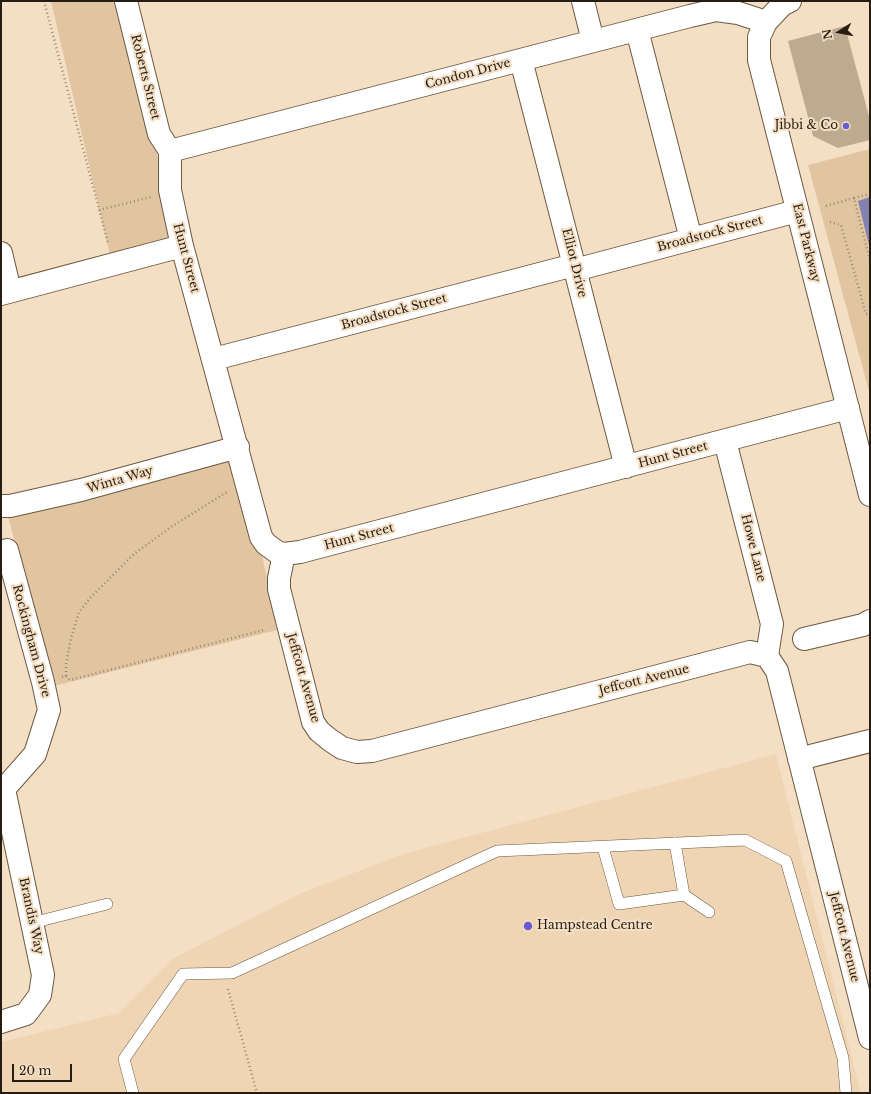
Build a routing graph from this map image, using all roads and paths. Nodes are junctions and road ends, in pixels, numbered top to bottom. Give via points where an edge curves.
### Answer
1 (44, 1) edge
2 (126, 1) edge
3 (583, 1) edge
4 (790, 1) edge
5 (766, 22) junction
6 (637, 30) junction
7 (593, 41) junction
8 (521, 60) junction
9 (170, 151) junction
10 (870, 194) edge
11 (157, 195) dead end
12 (854, 198) junction
13 (826, 206) dead end
14 (99, 210) junction
15 (797, 211) junction
16 (830, 222) dead end
17 (691, 239) junction
18 (108, 243) dead end
19 (182, 246) junction
20 (1, 253) edge
21 (870, 261) edge
22 (575, 267) junction
23 (6, 293) edge
24 (870, 313) edge
25 (214, 359) junction
26 (848, 408) junction
27 (725, 441) junction
28 (238, 446) junction
29 (626, 467) junction
30 (227, 485) dead end
31 (870, 495) edge
32 (1, 506) edge
33 (7, 550) dead end
34 (284, 554) junction
35 (870, 621) edge
36 (264, 630) dead end
37 (804, 639) dead end
38 (767, 656) junction
39 (66, 676) junction
40 (56, 678) dead end
41 (870, 741) edge
42 (800, 760) junction
43 (2, 789) edge
44 (675, 844) junction
45 (603, 847) junction
46 (684, 895) junction
47 (107, 904) dead end
48 (709, 912) dead end
49 (32, 923) junction
50 (224, 973) junction
51 (1, 1022) edge
52 (870, 1038) edge
53 (133, 1093) edge
54 (257, 1093) edge
55 (846, 1093) edge

1 - 14 path
2 - 9 street, Roberts Street via 159,134
3 - 7 street
4 - 5 street, East Parkway via 782,5
5 - 6 street, Condon Drive via 738,13 716,10
5 - 15 street, East Parkway via 759,37 760,60
6 - 7 street, Condon Drive
6 - 17 street
7 - 8 street, Condon Drive
8 - 9 street, Condon Drive
8 - 22 street, Elliot Drive
9 - 19 street, Hunt Street via 170,190
10 - 12 path
11 - 14 path
12 - 13 path
12 - 21 path
14 - 18 path
15 - 17 street, Broadstock Street
15 - 26 street, East Parkway
16 - 24 path via 841,225 866,314
17 - 22 street, Broadstock Street
19 - 23 street
19 - 25 street, Hunt Street
20 - 23 street
22 - 25 street, Broadstock Street
22 - 29 street, Elliot Drive
25 - 28 street, Hunt Street
26 - 27 street, Hunt Street
26 - 31 street, East Parkway
27 - 29 street, Hunt Street
27 - 38 street, Howe Lane via 772,624
28 - 32 street, Winta Way via 81,490 7,507
28 - 34 street, Hunt Street via 261,536 266,544
29 - 34 street, Hunt Street via 300,552
30 - 39 path via 229,491 170,527 134,554 91,597 79,612 67,657
33 - 43 street, Rockingham Drive via 49,710 35,754
34 - 38 street, Jeffcott Avenue via 279,589 311,717 319,731 330,740 342,748 357,752 372,751 750,652
35 - 37 street via 863,625
36 - 39 path via 70,680
38 - 42 street, Jeffcott Avenue via 777,671
39 - 40 path
41 - 42 street
42 - 52 street, Jeffcott Avenue
43 - 49 street, Brandis Way
44 - 45 lane
44 - 46 lane
44 - 55 lane via 745,840 786,861 843,1058
45 - 46 lane via 619,904
45 - 50 lane via 497,851 232,973
46 - 48 lane
47 - 49 lane
49 - 51 street, Brandis Way via 43,975 40,995 26,1014
50 - 53 lane via 184,974 124,1059
50 - 54 path

